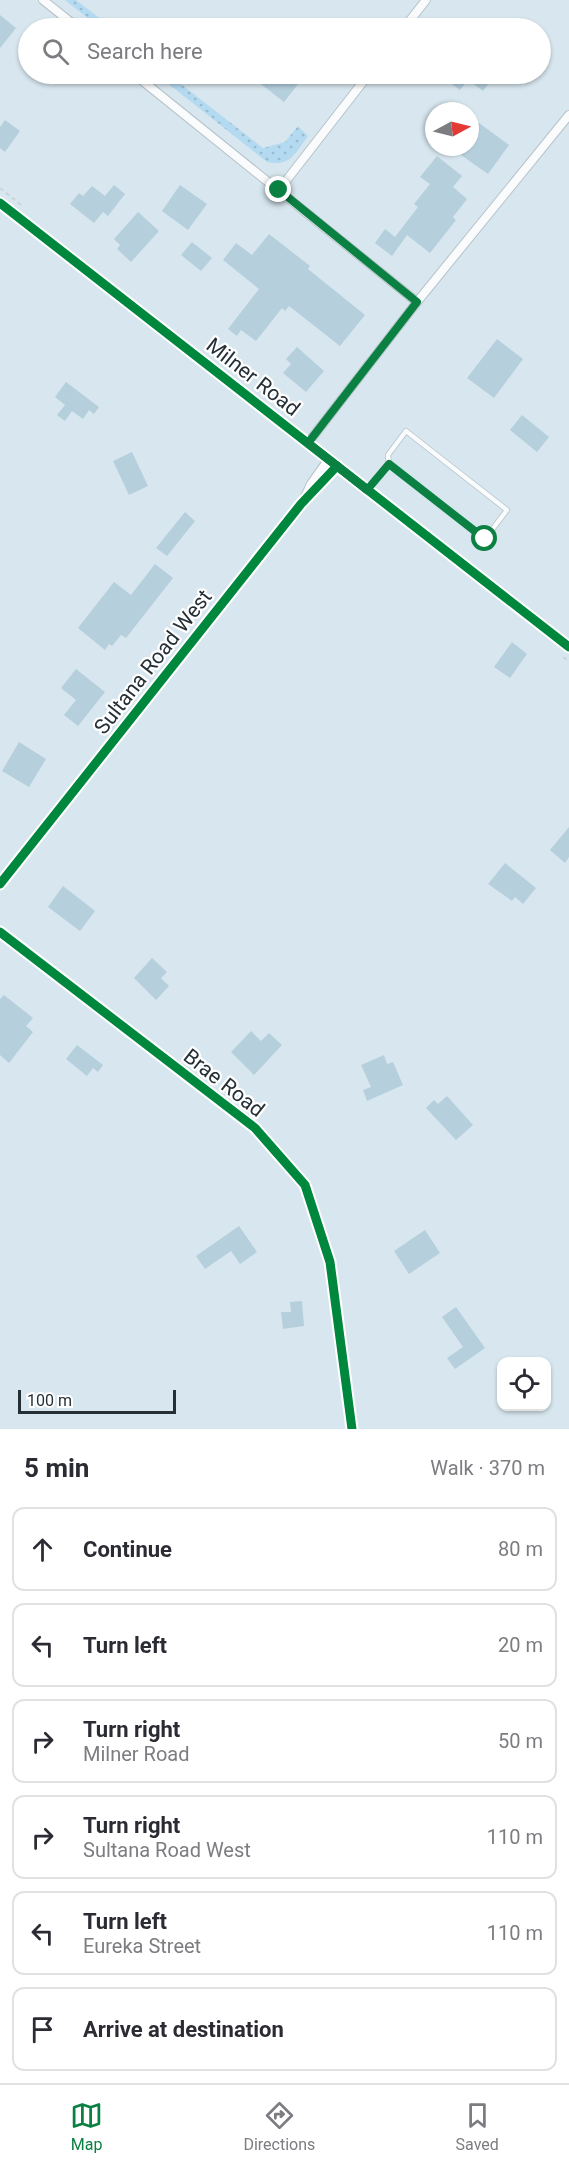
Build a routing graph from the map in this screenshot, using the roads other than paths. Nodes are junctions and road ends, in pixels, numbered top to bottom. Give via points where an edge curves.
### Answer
1 (43, 0) edge
2 (426, 0) edge
3 (66, 18) edge
4 (412, 18) edge
5 (146, 84) edge
6 (361, 84) edge
7 (568, 116) edge
8 (279, 190) junction
9 (0, 203) edge
10 (417, 302) junction
11 (308, 443) junction
12 (333, 463) junction
13 (389, 464) junction
14 (367, 490) junction
15 (569, 647) edge
16 (0, 884) edge
17 (0, 932) edge
18 (352, 1429) edge

1 - 3 street
2 - 4 street
5 - 8 street
6 - 8 street
7 - 10 street
8 - 10 street
9 - 11 street, Milner Road
10 - 11 street
11 - 12 street, Milner Road
12 - 14 street, Milner Road
12 - 16 street, Sultana Road West
13 - 13 lane via 485,539 507,510 406,431 388,455
13 - 14 lane
14 - 15 street, Milner Road
17 - 18 street, Brae Road via 255,1128 305,1185 330,1262

